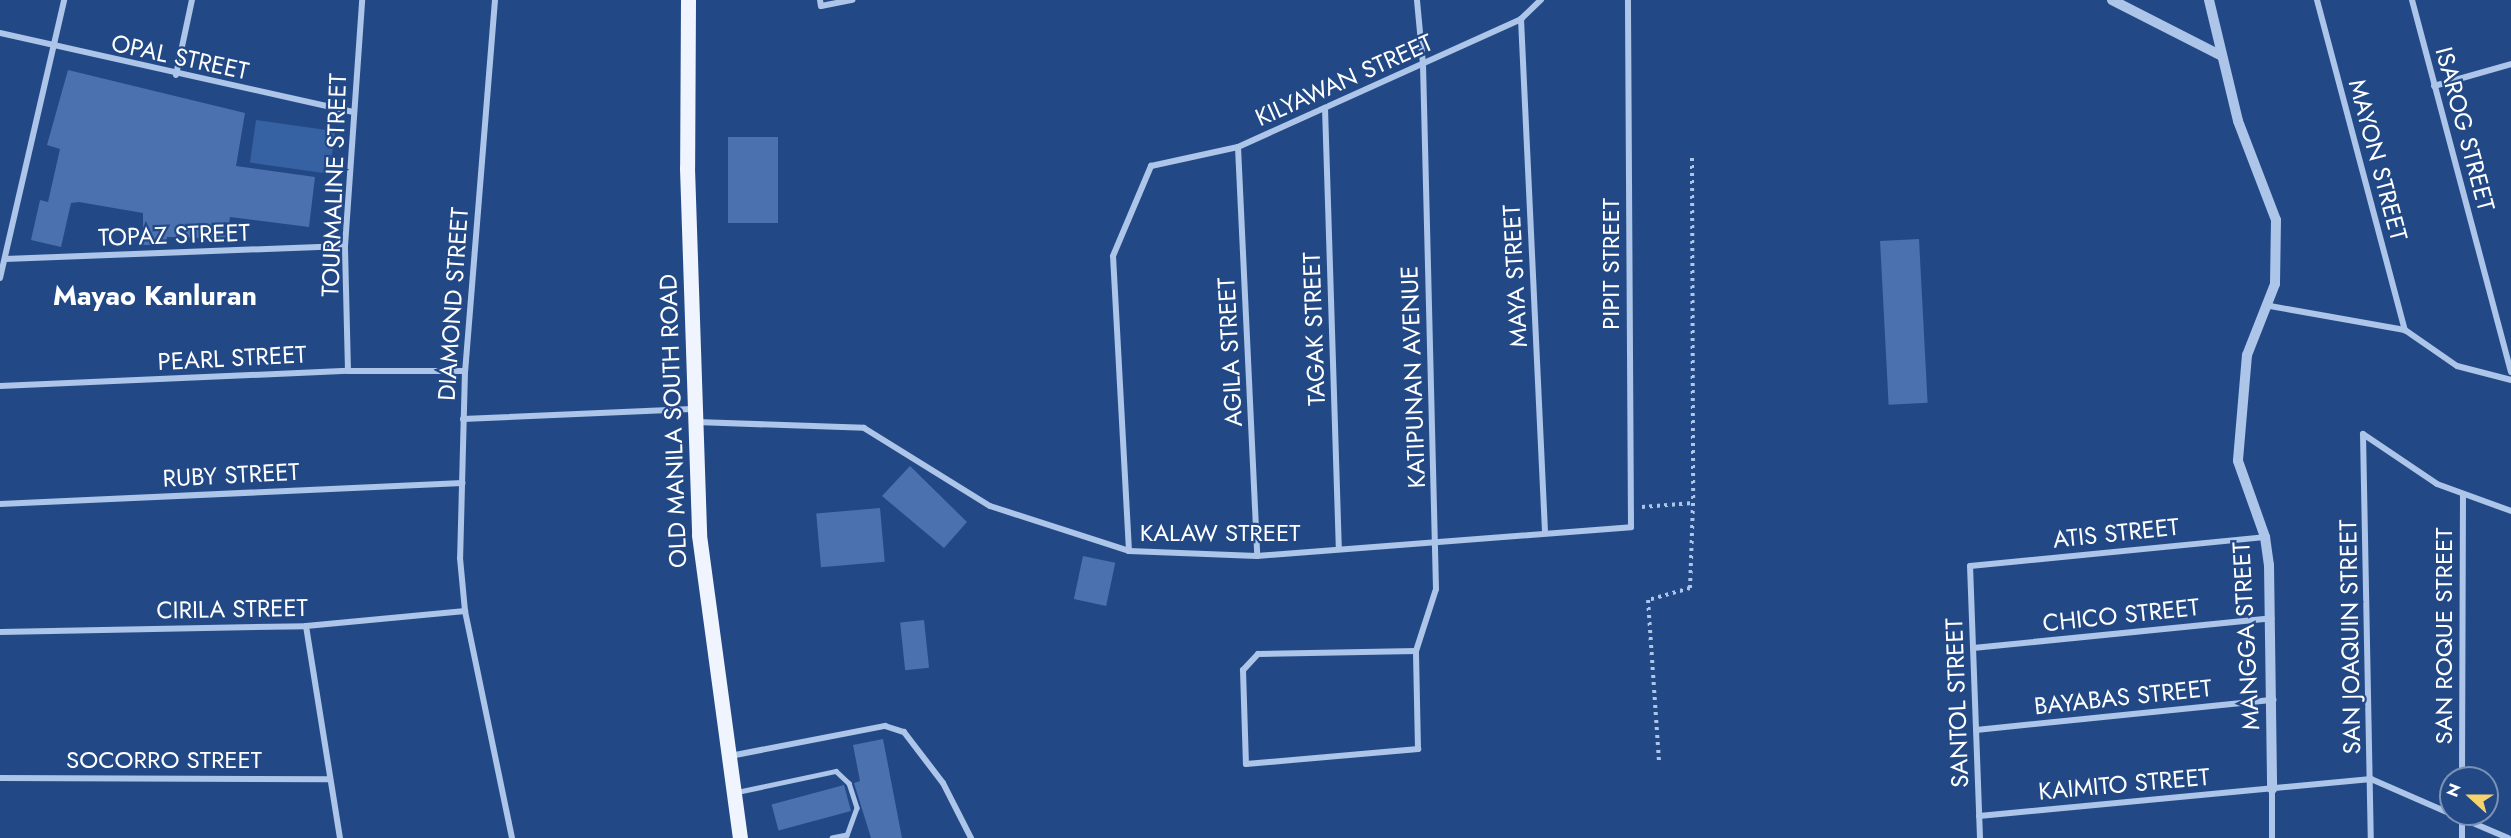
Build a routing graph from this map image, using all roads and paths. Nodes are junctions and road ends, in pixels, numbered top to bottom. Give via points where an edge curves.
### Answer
1 (64, 0) edge
2 (192, 0) edge
3 (363, 0) edge
4 (495, 0) edge
5 (688, 0) edge
6 (852, 0) edge
7 (1417, 0) edge
8 (1542, 0) edge
9 (1628, 0) edge
10 (2112, 0) edge
11 (2209, 0) edge
12 (2317, 0) edge
13 (2412, 0) edge
14 (820, 3) edge
15 (1521, 19) junction
16 (0, 33) edge
17 (53, 47) junction
18 (2222, 56) junction
19 (1423, 64) junction
20 (2511, 64) edge
21 (176, 75) junction
22 (2434, 86) junction
23 (1325, 108) junction
24 (353, 112) junction
25 (1238, 147) junction
26 (1692, 158) dead end
27 (345, 246) junction
28 (5, 259) junction
29 (0, 278) edge
30 (2270, 306) junction
31 (2405, 330) junction
32 (348, 371) junction
33 (465, 371) junction
34 (2511, 372) edge
35 (2511, 380) edge
36 (0, 386) edge
37 (693, 415) junction
38 (463, 419) junction
39 (463, 483) junction
40 (2463, 494) junction
41 (1693, 503) junction
42 (0, 504) edge
43 (1631, 508) junction
44 (2511, 511) edge
45 (1631, 527) joint
46 (1545, 532) junction
47 (2265, 537) junction
48 (1436, 543) junction
49 (1339, 549) junction
50 (1130, 551) junction
51 (1257, 556) junction
52 (1970, 566) joint
53 (465, 611) junction
54 (2272, 618) junction
55 (306, 626) junction
56 (0, 632) edge
57 (1973, 648) junction
58 (1416, 651) junction
59 (2273, 700) junction
60 (1976, 730) junction
61 (726, 757) junction
62 (1659, 761) dead end
63 (2462, 766) edge
64 (0, 778) edge
65 (328, 779) junction
66 (2371, 779) junction
67 (2272, 789) junction
68 (731, 793) junction
69 (2439, 809) edge
70 (1979, 816) junction
71 (2483, 826) edge
72 (340, 838) edge
73 (512, 838) edge
74 (740, 838) edge
75 (832, 838) edge
76 (971, 838) edge
77 (1980, 838) edge
78 (2272, 838) edge
79 (2371, 838) edge
80 (2508, 838) edge

1 - 17 street
2 - 21 street
3 - 24 street, TOURMALINE STREET
4 - 33 street, DIAMOND STREET
5 - 37 main road, OLD MANILA SOUTH ROAD
6 - 14 street
7 - 19 street, KATIPUNAN AVENUE
8 - 15 street, KILYAWAN STREET
9 - 43 street, PIPIT STREET
10 - 18 street
11 - 18 street, MANGGA STREET
12 - 31 street, MAYON STREET
13 - 22 street, ISAROG STREET
15 - 19 street, KILYAWAN STREET
15 - 46 street, MAYA STREET
16 - 17 street, OPAL STREET
17 - 21 street, OPAL STREET
17 - 28 street
18 - 30 street, MANGGA STREET via 2238,121 2276,220 2278,252
19 - 23 street, KILYAWAN STREET
19 - 48 street, KATIPUNAN AVENUE
20 - 22 street
21 - 24 street, OPAL STREET
22 - 34 street, ISAROG STREET
23 - 25 street, KILYAWAN STREET
23 - 49 street, TAGAK STREET
24 - 27 street, TOURMALINE STREET
25 - 50 street, KILYAWAN STREET via 1151,166 1113,256
25 - 51 street, AGILA STREET
26 - 41 path
27 - 28 street, TOPAZ STREET
27 - 32 street, TOURMALINE STREET
28 - 29 street
30 - 31 street
30 - 47 street, MANGGA STREET via 2247,356 2238,461
31 - 35 street via 2457,366
32 - 33 street, PEARL STREET
32 - 36 street, PEARL STREET
33 - 38 street, DIAMOND STREET
37 - 38 street, KALAW STREET
37 - 50 street, KALAW STREET via 864,428 990,506
37 - 61 main road, OLD MANILA SOUTH ROAD via 704,594
38 - 39 street, DIAMOND STREET
39 - 42 street, RUBY STREET
39 - 53 street, DIAMOND STREET via 460,558
40 - 44 street
40 - 63 street, SAN ROQUE STREET
40 - 66 street, SAN JOAQUIN STREET via 2437,484 2362,434
41 - 43 path
41 - 62 path via 1690,588 1648,600
43 - 45 street, PIPIT STREET
45 - 46 street, KALAW STREET
46 - 48 street, KALAW STREET
47 - 52 street, ATIS STREET
47 - 54 street, MANGGA STREET
48 - 49 street, KALAW STREET
48 - 58 street, KATIPUNAN AVENUE via 1436,589
49 - 51 street, KALAW STREET
50 - 51 street, KALAW STREET
52 - 57 street, SANTOL STREET
53 - 55 street, CIRILA STREET
53 - 73 street, DIAMOND STREET
54 - 57 street, CHICO STREET
54 - 59 street, MANGGA STREET
55 - 56 street, CIRILA STREET
55 - 65 street
57 - 60 street, SANTOL STREET
58 - 58 street, KATIPUNAN AVENUE via 1258,654 1243,670 1246,764 1418,750
59 - 60 street, BAYABAS STREET
59 - 67 street, MANGGA STREET
60 - 70 street, SANTOL STREET
61 - 68 main road, OLD MANILA SOUTH ROAD
61 - 76 street via 885,726 904,732 943,783
64 - 65 street, SOCORRO STREET
65 - 72 street
66 - 67 street, KAIMITO STREET
66 - 69 street
66 - 79 street, SAN JOAQUIN STREET
67 - 70 street, KAIMITO STREET
67 - 78 street, MANGGA STREET
68 - 74 main road, OLD MANILA SOUTH ROAD
68 - 75 lane via 836,771 849,783 857,808 847,835
70 - 77 street, SANTOL STREET
71 - 80 street

